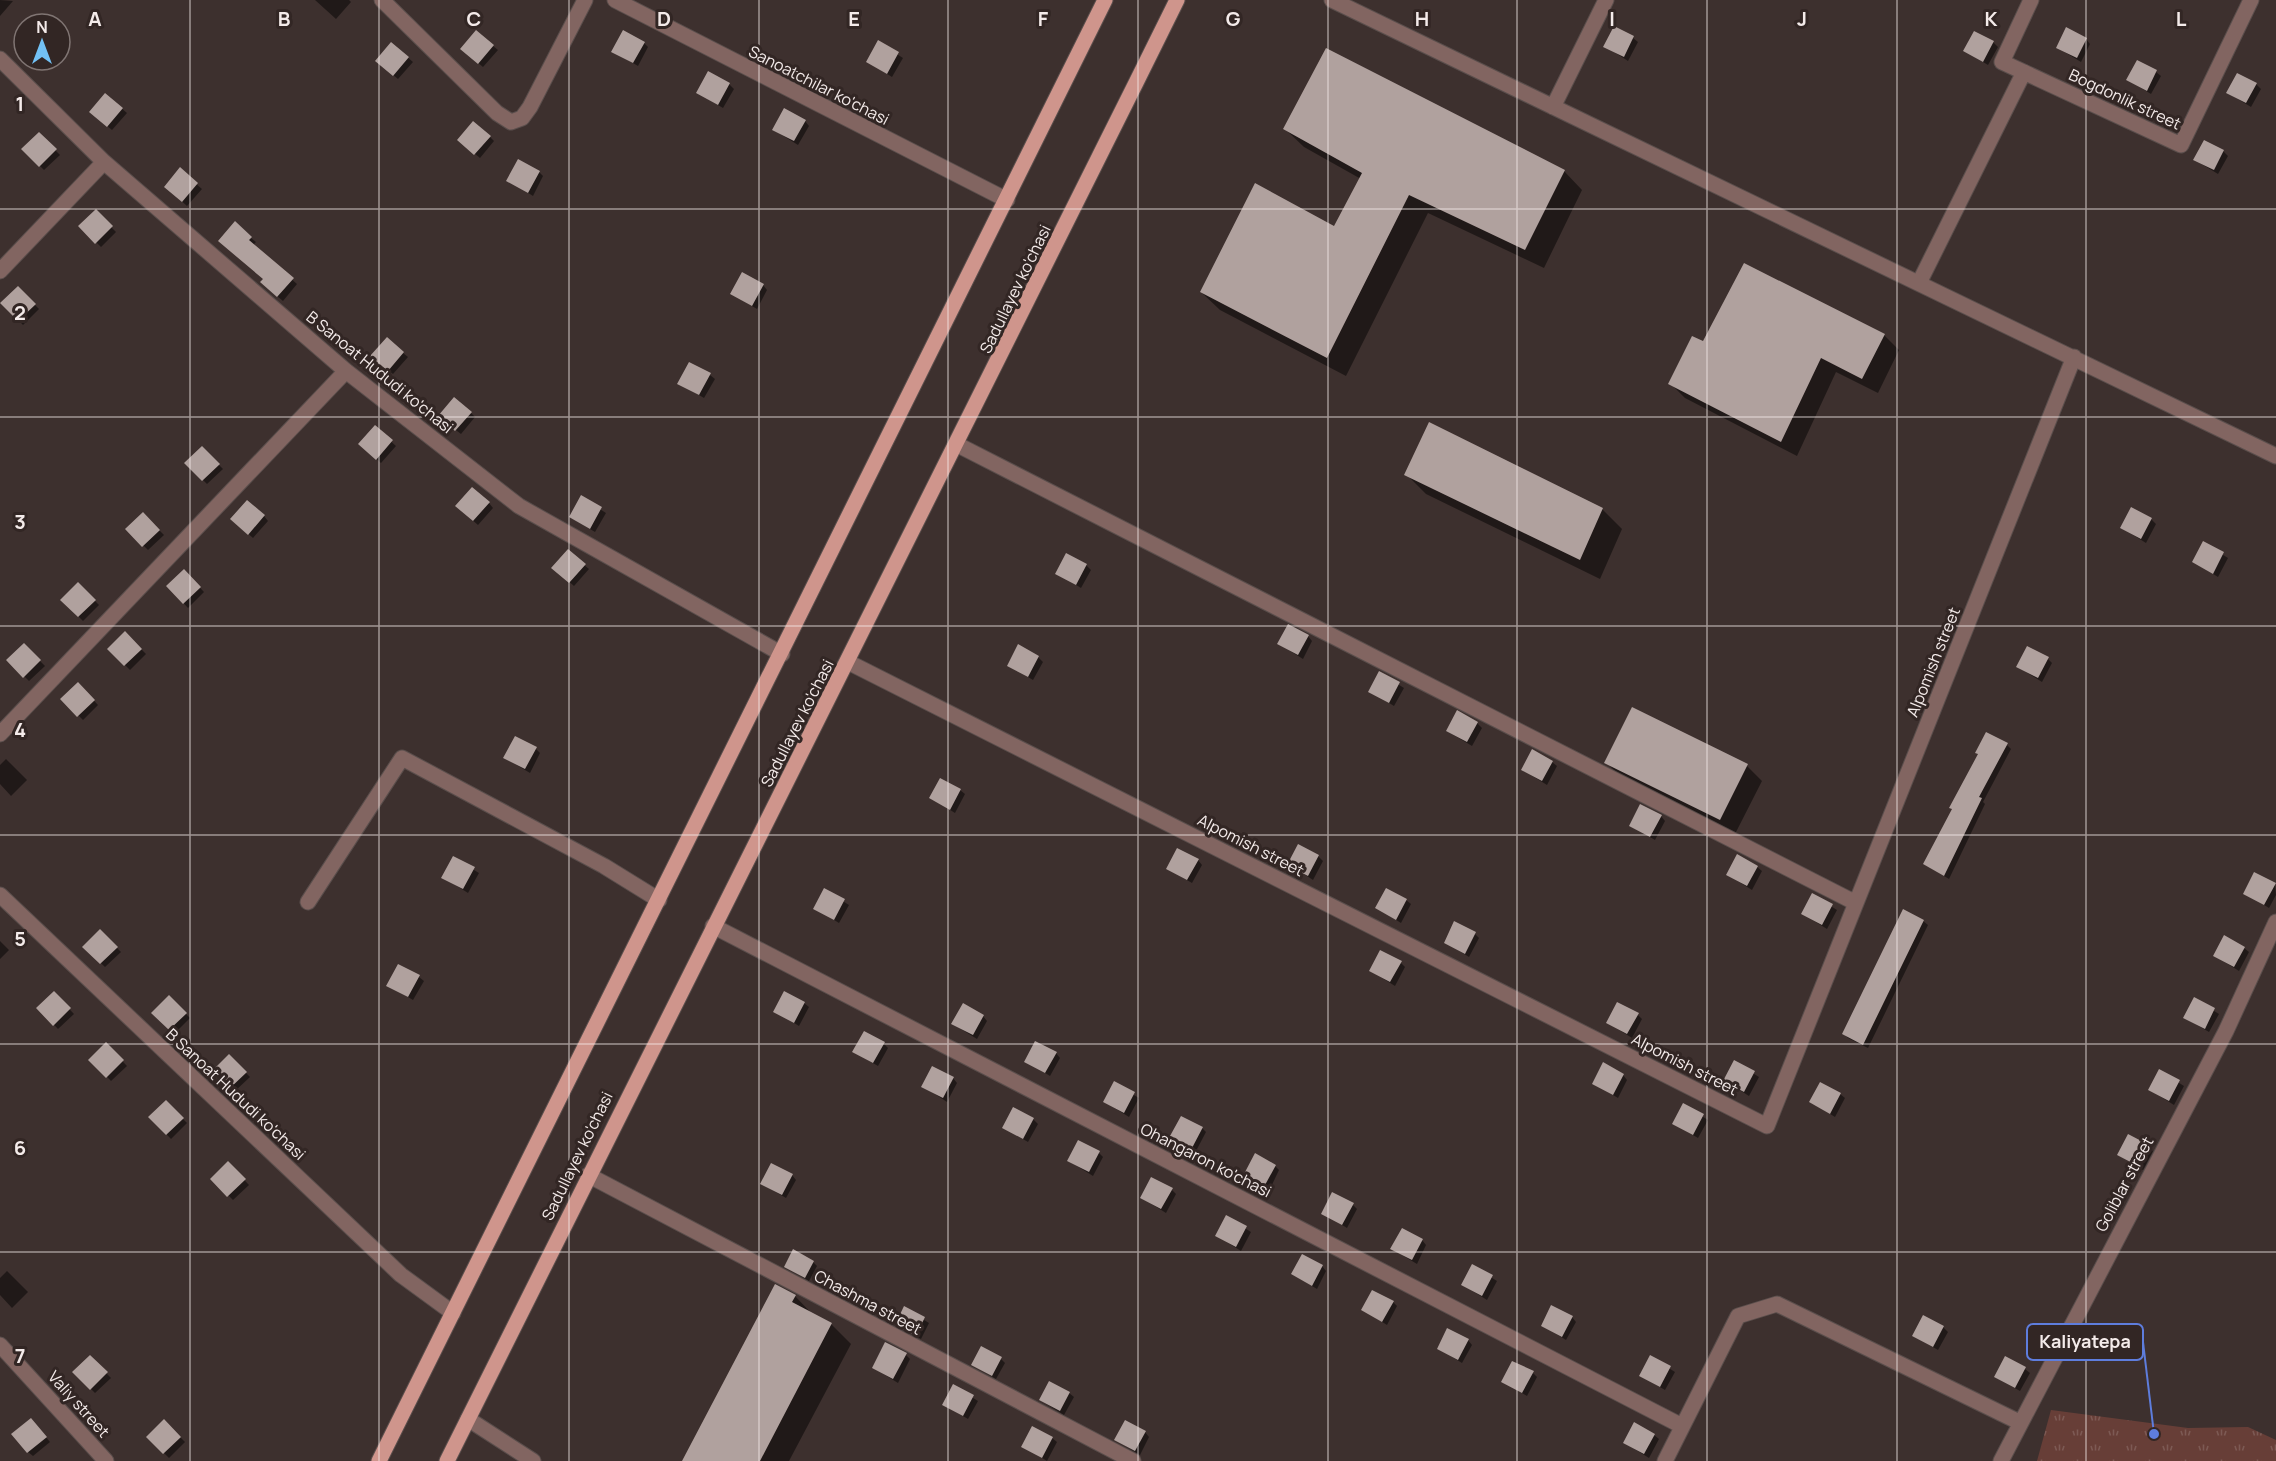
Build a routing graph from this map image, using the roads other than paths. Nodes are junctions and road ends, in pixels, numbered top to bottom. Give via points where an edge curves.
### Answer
1 (382, 0) edge
2 (585, 0) edge
3 (615, 0) edge
4 (1105, 0) edge
5 (1177, 0) edge
6 (1332, 0) edge
7 (1606, 0) edge
8 (2031, 0) edge
9 (2251, 0) edge
10 (0, 59) edge
11 (2024, 72) junction
12 (1553, 107) junction
13 (104, 162) junction
14 (1007, 200) junction
15 (0, 271) edge
16 (1920, 283) junction
17 (2074, 357) junction
18 (346, 371) junction
19 (958, 445) junction
20 (2276, 456) edge
21 (782, 654) junction
22 (848, 662) junction
23 (0, 734) edge
24 (0, 894) edge
25 (659, 900) junction
26 (308, 902) dead end
27 (1856, 903) junction
28 (2276, 922) edge
29 (713, 927) junction
30 (588, 1175) junction
31 (453, 1313) junction
32 (0, 1345) edge
33 (468, 1419) junction
34 (2019, 1422) junction
35 (1682, 1425) junction
36 (106, 1461) edge
37 (379, 1461) edge
38 (447, 1461) edge
39 (533, 1461) edge
40 (1132, 1461) edge
41 (1665, 1461) edge
42 (2001, 1461) edge

1 - 2 street via 496,113 511,122 522,118 530,107
3 - 14 street, Sanoatchilar ko'chasi
4 - 14 main road
5 - 19 main road, Sadullayev ko'chasi
6 - 12 street
7 - 12 street
8 - 11 street, Bogdonlik street via 2002,62
9 - 11 street, Bogdonlik street via 2181,145
10 - 13 street, B Sanoat Hududi ko'chasi
11 - 16 street
12 - 16 street
13 - 15 street
13 - 18 street, B Sanoat Hududi ko'chasi
14 - 21 main road
16 - 17 street
17 - 20 street
17 - 27 street, Alpomish street
18 - 21 street, B Sanoat Hududi ko'chasi via 519,506
18 - 23 street
19 - 22 main road, Sadullayev ko'chasi
19 - 27 street
21 - 25 main road
22 - 27 street, Alpomish street via 1767,1126
22 - 29 main road, Sadullayev ko'chasi
24 - 31 street, B Sanoat Hududi ko'chasi via 401,1275
25 - 26 street via 604,866 402,758
25 - 31 main road
28 - 34 street, Goliblar street via 2226,1031
29 - 30 main road, Sadullayev ko'chasi
29 - 35 street, Ohangaron ko'chasi
30 - 33 main road, Sadullayev ko'chasi
30 - 40 street, Chashma street
31 - 37 main road
32 - 36 street, Valiy street
33 - 38 main road, Sadullayev ko'chasi
33 - 39 street
34 - 35 street via 1777,1304 1738,1316
34 - 42 street, Goliblar street
35 - 41 street

